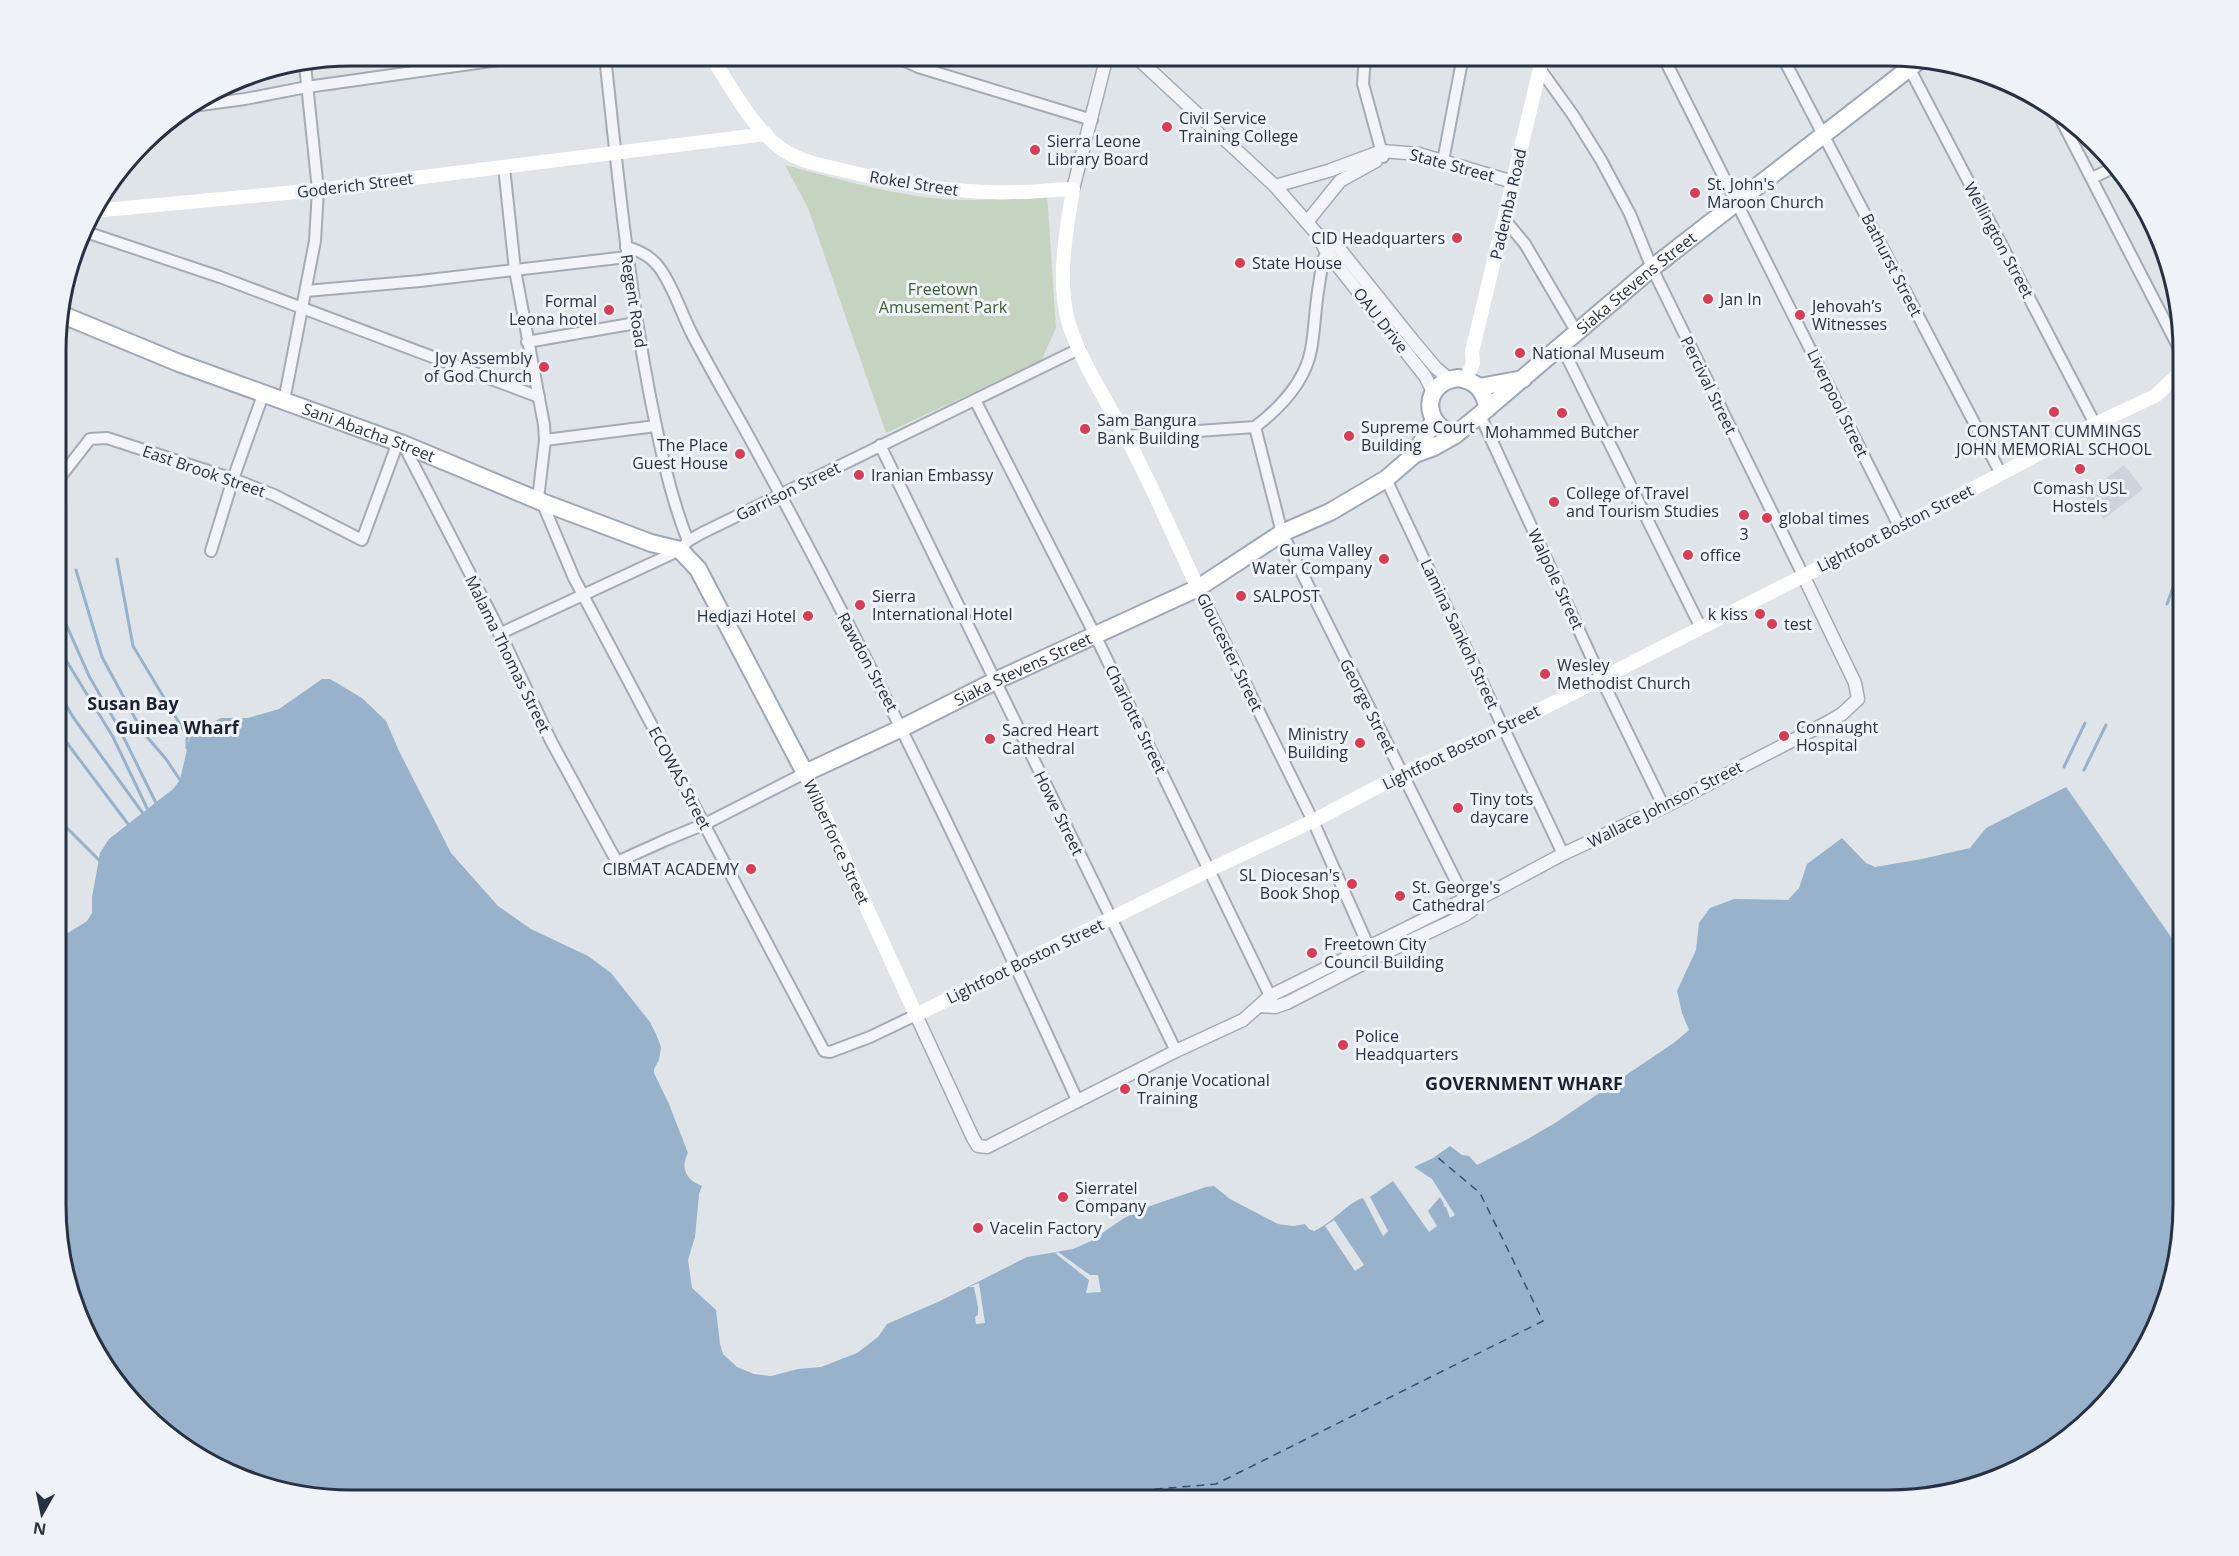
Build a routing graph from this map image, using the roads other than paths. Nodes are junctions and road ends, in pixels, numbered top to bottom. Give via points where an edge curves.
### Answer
1 (456, 66) edge
2 (606, 66) edge
3 (717, 66) edge
4 (916, 66) edge
5 (1105, 66) edge
6 (1146, 66) edge
7 (1364, 66) edge
8 (1461, 66) edge
9 (1540, 66) edge
10 (1543, 66) edge
11 (1668, 66) edge
12 (1787, 66) edge
13 (1904, 67) edge
14 (1914, 67) edge
15 (305, 69) edge
16 (307, 87) junction
17 (208, 104) edge
18 (1092, 120) junction
19 (2066, 128) edge
20 (766, 134) junction
21 (1824, 134) junction
22 (1385, 153) junction
23 (615, 154) junction
24 (1443, 160) junction
25 (504, 167) junction
26 (2108, 170) edge
27 (2092, 178) junction
28 (1513, 182) junction
29 (1275, 186) junction
30 (1073, 189) junction
31 (318, 190) junction
32 (1737, 200) junction
33 (103, 210) edge
34 (1504, 220) junction
35 (1307, 222) junction
36 (91, 234) edge
37 (1330, 247) junction
38 (626, 252) junction
39 (1652, 268) junction
40 (515, 270) junction
41 (306, 291) junction
42 (303, 308) junction
43 (68, 317) edge
44 (636, 322) junction
45 (1576, 331) junction
46 (2172, 335) edge
47 (527, 342) junction
48 (1561, 345) junction
49 (1079, 349) junction
50 (1524, 379) junction
51 (2173, 379) edge
52 (1467, 382) junction
53 (1433, 392) junction
54 (263, 395) junction
55 (539, 397) junction
56 (975, 400) junction
57 (284, 401) junction
58 (1484, 412) junction
59 (1434, 420) junction
60 (2095, 424) junction
61 (656, 426) junction
62 (1255, 427) junction
63 (1455, 435) junction
64 (1126, 436) junction
65 (545, 440) junction
66 (400, 443) junction
67 (880, 445) junction
68 (1416, 454) junction
69 (66, 469) edge
70 (2001, 474) junction
71 (232, 479) junction
72 (1386, 479) junction
73 (781, 495) junction
74 (540, 501) junction
75 (1899, 526) junction
76 (1282, 533) junction
77 (684, 545) junction
78 (211, 551) dead end
79 (1803, 575) junction
80 (1198, 588) junction
81 (583, 596) junction
82 (1701, 628) junction
83 (500, 634) junction
84 (1096, 637) junction
85 (1601, 678) junction
86 (995, 681) junction
87 (1850, 708) joint
88 (902, 728) junction
89 (1504, 728) junction
90 (805, 773) junction
91 (1402, 774) junction
92 (1664, 807) junction
93 (1313, 822) junction
94 (705, 824) junction
95 (1563, 854) junction
96 (617, 862) joint
97 (1209, 870) junction
98 (1465, 899) junction
99 (1479, 899) junction
100 (1472, 910) junction
101 (1110, 919) junction
102 (1371, 952) junction
103 (1016, 964) junction
104 (1273, 1002) junction
105 (916, 1014) junction
106 (824, 1051) joint
107 (1176, 1051) junction
108 (1078, 1102) junction

1 - 16 street
2 - 23 street, Regent Road
3 - 20 main road, Rokel Street
4 - 18 street
5 - 18 street
6 - 29 street
7 - 22 street via 1363,84
8 - 24 street
9 - 28 main road, Pademba Road
10 - 39 street, Percival Street via 1601,160 1630,214
11 - 32 street, Liverpool Street
12 - 21 street, Bathurst Street
13 - 21 main road, Siaka Stevens Street
14 - 60 street, Wellington Street
15 - 16 street
16 - 17 street
16 - 31 street
18 - 30 street
19 - 27 street
20 - 23 main road, Goderich Street
20 - 30 main road, Rokel Street via 798,158 900,183 989,193
21 - 32 main road, Siaka Stevens Street
21 - 70 street, Bathurst Street
22 - 24 street, State Street via 1409,152
22 - 29 street, State Street
22 - 35 street via 1340,182
23 - 25 main road, Goderich Street
23 - 38 street, Regent Road
24 - 28 street, State Street
25 - 31 main road, Goderich Street
25 - 40 street
26 - 27 street
27 - 46 street
28 - 34 main road, Pademba Road
29 - 35 street
30 - 49 main road, Gloucester Street via 1064,248 1064,288 1068,320
31 - 33 main road, Goderich Street
31 - 41 street via 315,241
32 - 39 main road, Siaka Stevens Street
32 - 75 street, Liverpool Street
34 - 45 street via 1524,244
34 - 52 main road, Pademba Road via 1472,352 1481,367
35 - 37 street, OAU Drive
36 - 42 street
37 - 52 street, OAU Drive via 1436,368
37 - 53 street, OAU Drive
37 - 62 street via 1317,298 1311,353 1281,403
38 - 40 street
38 - 44 street, Regent Road
38 - 73 street, Rawdon Street via 640,250 662,271
39 - 45 main road, Siaka Stevens Street
39 - 79 street, Percival Street
40 - 41 street
40 - 47 street
41 - 42 street
42 - 55 street
42 - 57 street
43 - 54 main road, Sani Abacha Street
44 - 47 street
44 - 61 street, Regent Road
45 - 48 main road, Siaka Stevens Street
47 - 55 street
48 - 50 main road, Siaka Stevens Street
48 - 82 street
49 - 56 street, Garrison Street
49 - 64 main road, Gloucester Street
50 - 52 main road
50 - 58 main road, Siaka Stevens Street
51 - 60 main road, Lightfoot Boston Street via 2155,396
52 - 53 main road via 1437,387
52 - 58 main road
53 - 59 main road via 1430,402
54 - 57 main road, Sani Abacha Street
54 - 71 street
55 - 65 street
56 - 67 street, Garrison Street
56 - 84 street, Charlotte Street
57 - 66 main road, Sani Abacha Street
58 - 63 main road
58 - 85 street, Walpole Street
59 - 63 main road via 1445,432
59 - 68 main road, Siaka Stevens Street
60 - 70 main road, Lightfoot Boston Street
61 - 65 street
61 - 77 street, Regent Road
62 - 64 street
62 - 76 street, George Street
63 - 68 main road, Siaka Stevens Street
64 - 80 main road, Gloucester Street
65 - 74 street
66 - 71 street, East Brook Street via 362,540
66 - 74 main road, Sani Abacha Street
66 - 83 street, Malama Thomas Street
67 - 73 street, Garrison Street
67 - 86 street, Howe Street
68 - 72 main road, Siaka Stevens Street
69 - 71 street, East Brook Street via 83,446 98,437
70 - 75 main road, Lightfoot Boston Street
71 - 78 street
72 - 76 main road, Siaka Stevens Street via 1330,512
72 - 89 street, Lamina Sankoh Street
73 - 77 street, Garrison Street
73 - 88 street, Rawdon Street
74 - 77 main road, Sani Abacha Street via 651,543
74 - 81 street, ECOWAS Street
75 - 79 main road, Lightfoot Boston Street
76 - 80 main road, Siaka Stevens Street
76 - 91 street, George Street
77 - 81 street, Garrison Street
77 - 90 main road, Wilberforce Street
79 - 82 main road, Lightfoot Boston Street
79 - 87 street, Percival Street via 1855,683 1858,699
80 - 84 main road, Siaka Stevens Street
80 - 93 street, Gloucester Street
81 - 83 street, Garrison Street
81 - 94 street, ECOWAS Street
82 - 85 main road, Lightfoot Boston Street
83 - 96 street, Malama Thomas Street via 551,741
84 - 86 main road, Siaka Stevens Street
84 - 97 street, Charlotte Street
85 - 89 main road, Lightfoot Boston Street
85 - 92 street, Walpole Street
86 - 88 main road, Siaka Stevens Street
86 - 101 street, Howe Street
87 - 92 street, Wallace Johnson Street
88 - 90 main road, Siaka Stevens Street
88 - 103 street, Rawdon Street
89 - 91 main road, Lightfoot Boston Street
89 - 95 street, Lamina Sankoh Street
90 - 94 street, Siaka Stevens Street
90 - 105 main road, Wilberforce Street
91 - 93 main road, Lightfoot Boston Street
91 - 98 street, George Street
92 - 95 street, Wallace Johnson Street
93 - 97 main road, Lightfoot Boston Street
93 - 102 street, Gloucester Street
94 - 96 street, Siaka Stevens Street
94 - 106 street, ECOWAS Street
95 - 99 street, Wallace Johnson Street
97 - 101 main road, Lightfoot Boston Street
97 - 104 street, Charlotte Street
98 - 99 street, Wallace Johnson Street
98 - 100 street, George Street
98 - 102 street, Wallace Johnson Street
99 - 100 street, Wallace Johnson Street
100 - 102 street, Wallace Johnson Street
101 - 103 main road, Lightfoot Boston Street
101 - 107 street, Howe Street
102 - 104 street, Wallace Johnson Street
103 - 105 main road, Lightfoot Boston Street
103 - 108 street, Rawdon Street
104 - 107 street
105 - 106 street, Lightfoot Boston Street via 870,1037
105 - 108 street, Wilberforce Street via 978,1146 987,1147
107 - 108 street

